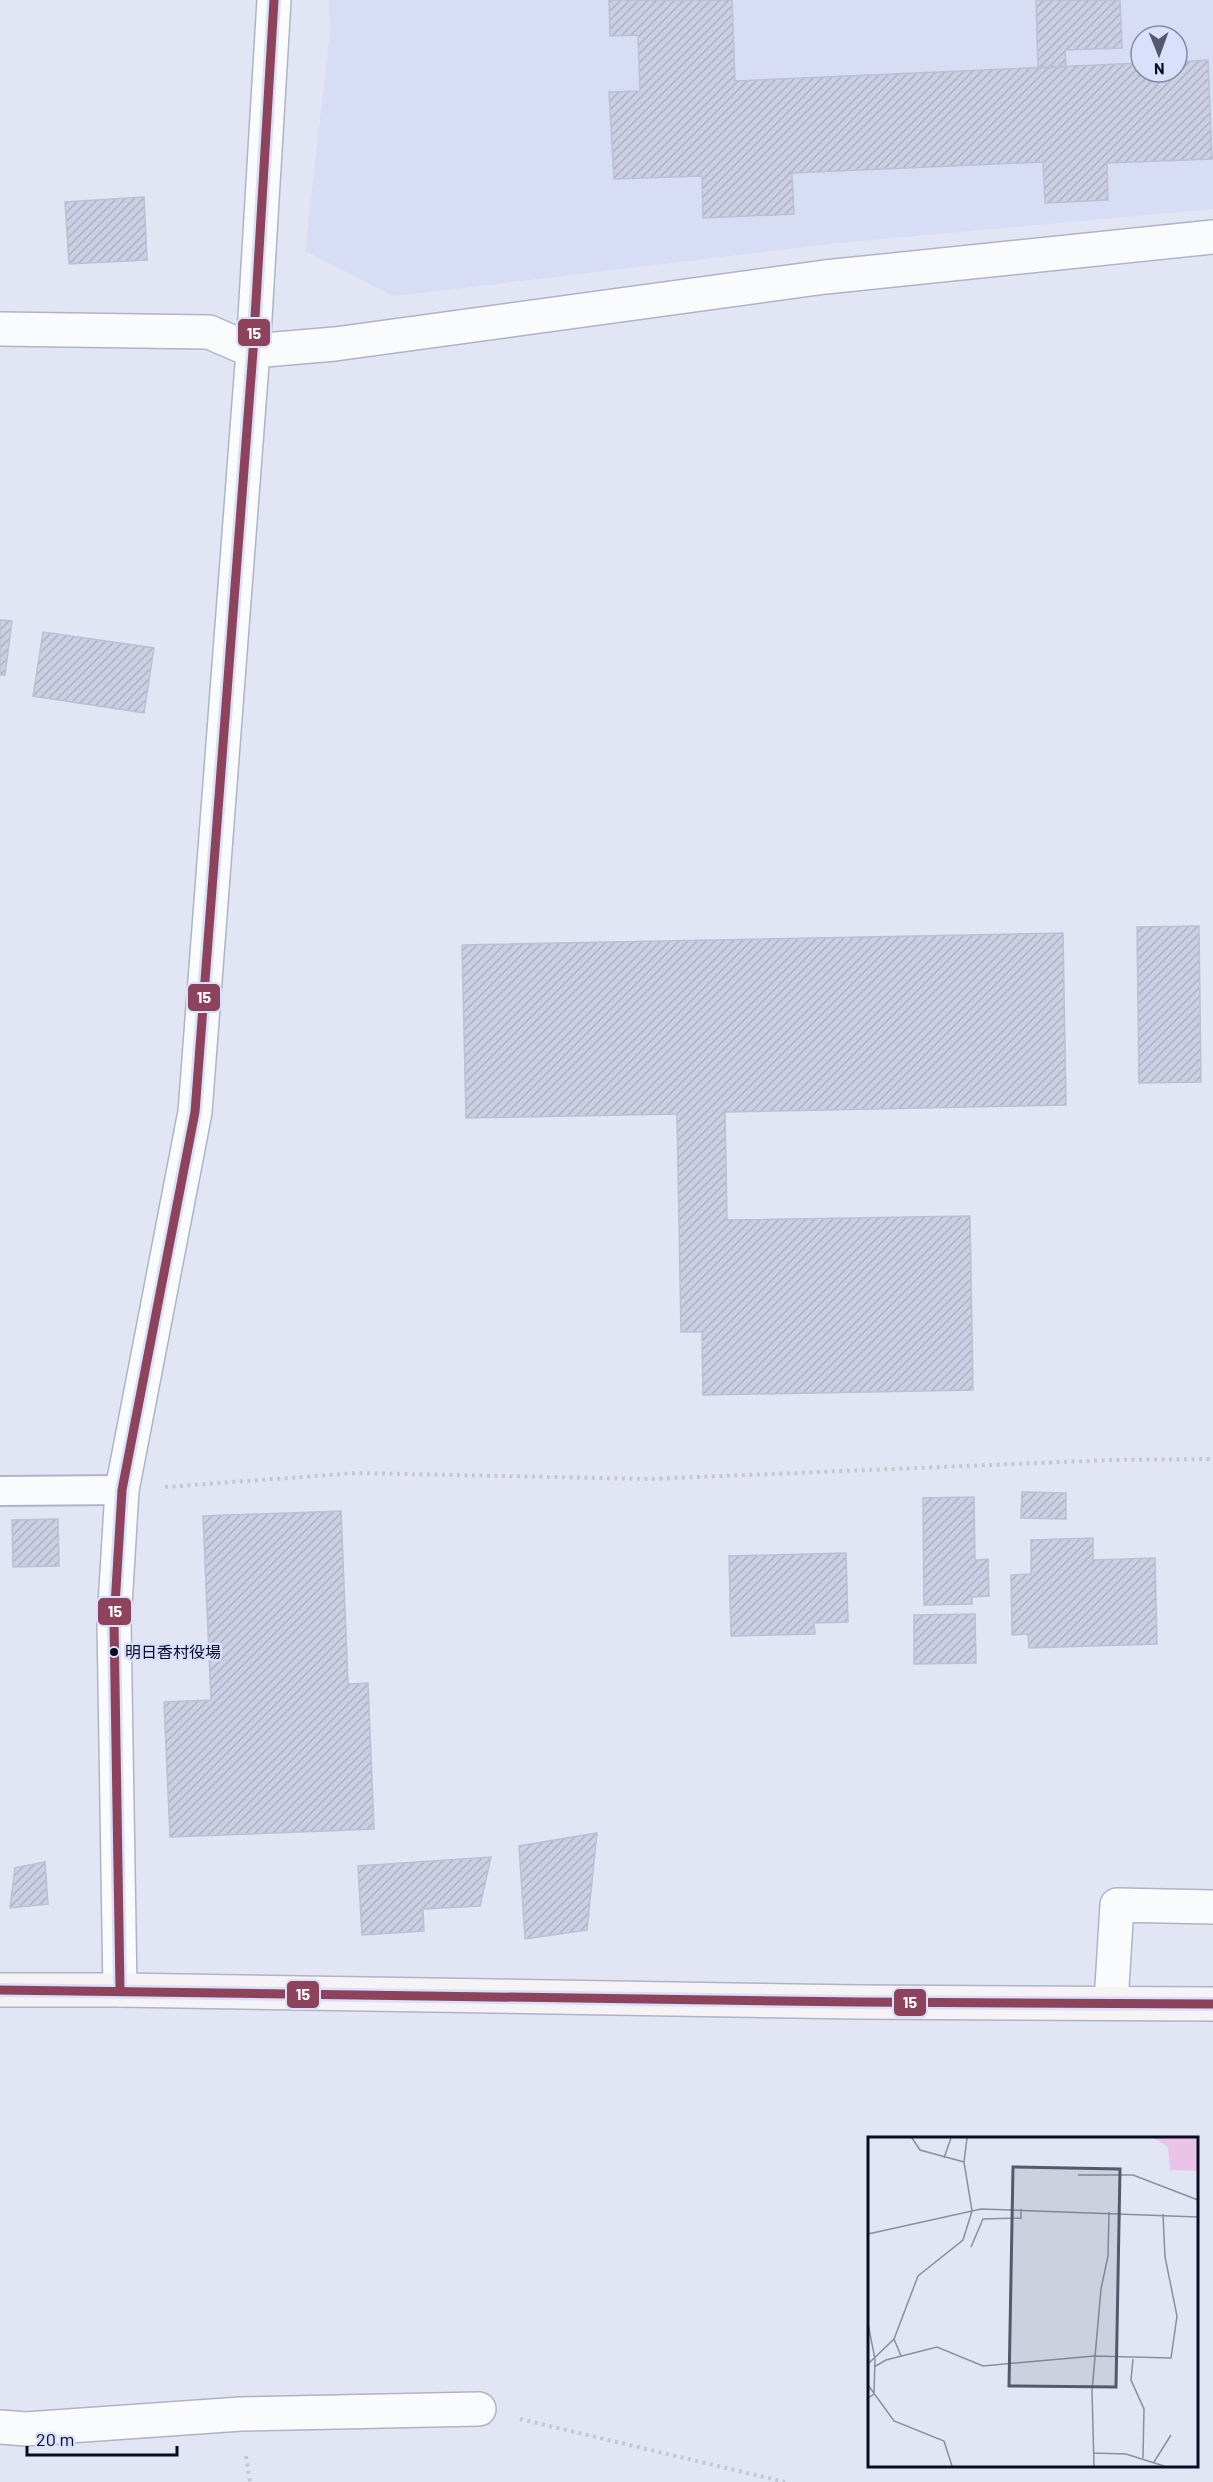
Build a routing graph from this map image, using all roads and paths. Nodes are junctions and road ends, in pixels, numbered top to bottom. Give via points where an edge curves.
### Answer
1 (274, 0) edge
2 (1213, 237) edge
3 (0, 329) edge
4 (253, 351) junction
5 (1213, 1459) edge
6 (122, 1490) junction
7 (0, 1491) edge
8 (1213, 1907) edge
9 (0, 1990) edge
10 (120, 1990) junction
11 (1111, 2003) junction
12 (1213, 2004) edge
13 (480, 2409) joint
14 (0, 2427) edge
15 (784, 2482) edge

1 - 4 street
2 - 4 street via 825,277 335,344
3 - 4 street via 209,332
4 - 6 street via 195,1112
5 - 6 path via 649,1479 356,1473
6 - 7 lane
6 - 10 street via 114,1622
8 - 11 street via 1117,1905
9 - 10 main road
10 - 11 main road
11 - 12 main road
13 - 14 street via 241,2414 26,2429
13 - 15 path

